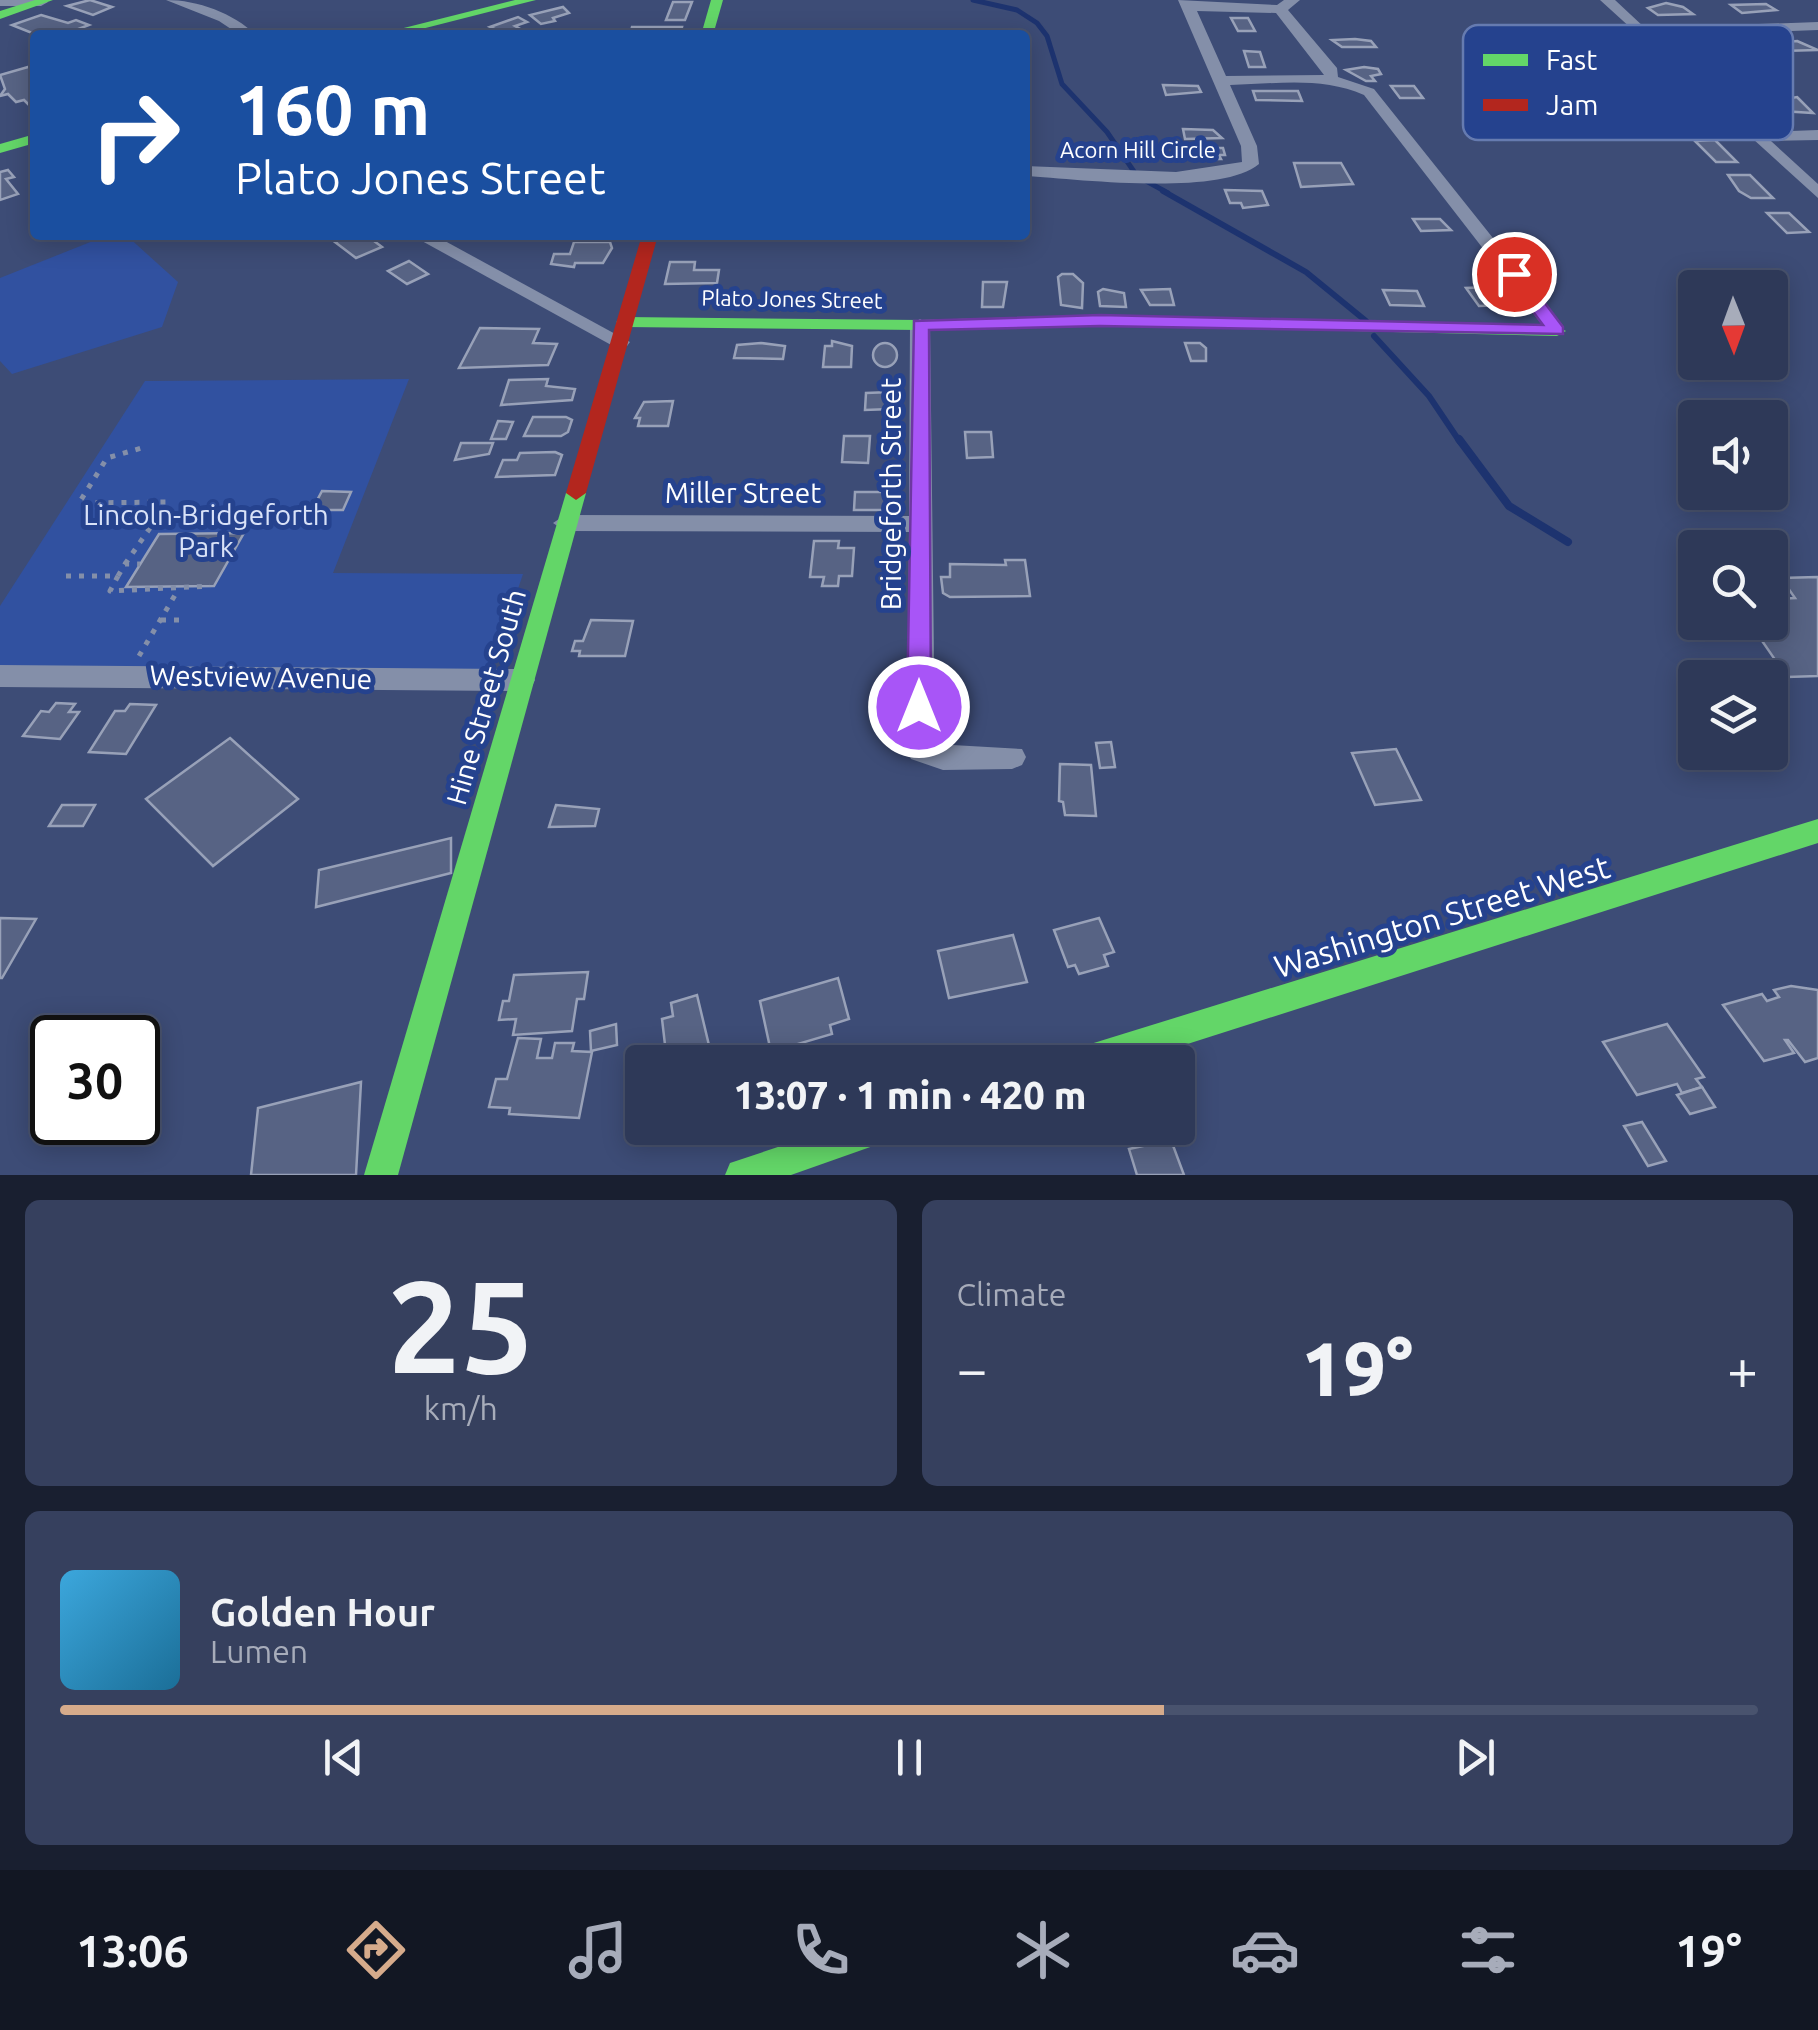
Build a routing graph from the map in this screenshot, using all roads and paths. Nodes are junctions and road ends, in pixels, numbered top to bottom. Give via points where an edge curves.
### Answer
1 (173, 0) edge
2 (530, 0) edge
3 (717, 0) edge
4 (1607, 0) edge
5 (44, 1) edge
6 (0, 2) edge
7 (1187, 4) edge
8 (1286, 4) edge
9 (0, 15) edge
10 (1634, 25) edge
11 (1818, 26) edge
12 (1793, 27) edge
13 (242, 30) edge
14 (403, 30) edge
15 (708, 30) edge
16 (1330, 80) junction
17 (1221, 81) junction
18 (1818, 134) edge
19 (1793, 135) edge
20 (30, 140) edge
21 (1760, 140) edge
22 (0, 149) edge
23 (1030, 172) edge
24 (1818, 193) edge
25 (430, 240) edge
26 (649, 240) edge
27 (920, 325) junction
28 (1557, 330) joint
29 (623, 332) junction
30 (146, 447) dead end
31 (566, 523) junction
32 (921, 524) junction
33 (125, 564) junction
34 (140, 564) dead end
35 (66, 576) dead end
36 (118, 576) junction
37 (210, 586) dead end
38 (178, 590) junction
39 (161, 620) junction
40 (187, 620) dead end
41 (0, 676) edge
42 (127, 676) junction
43 (522, 680) junction
44 (1012, 756) dead end
45 (1818, 830) edge
46 (1138, 1045) edge
47 (831, 1145) edge
48 (381, 1175) edge
49 (742, 1175) edge

1 - 13 street
2 - 14 street
3 - 15 street
4 - 10 street
5 - 6 street
5 - 9 street
7 - 8 street
7 - 17 street, Acorn Hill Circle
8 - 16 street via 1332,70
11 - 12 street
16 - 17 street
16 - 28 street via 1355,84 1377,100
17 - 23 street, Acorn Hill Circle via 1249,146 1252,164 1240,171
18 - 19 street
20 - 22 street
21 - 24 street
25 - 29 street, Plato Jones Street
26 - 29 street, Hine Street South
27 - 28 street, Plato Jones Street via 1100,320
27 - 29 street, Plato Jones Street
27 - 32 street, Bridgeforth Street
29 - 31 street, Hine Street South
30 - 33 path via 107,458 78,503 168,502
31 - 32 street, Miller Street
31 - 43 street, Hine Street South
32 - 44 street, Bridgeforth Street via 921,751 942,758
33 - 34 path
33 - 36 path
35 - 36 path
36 - 38 path via 110,591
37 - 38 path
38 - 39 path
39 - 40 path
39 - 42 path
41 - 42 street, Westview Avenue
42 - 43 street, Westview Avenue
43 - 48 street, Hine Street South
45 - 46 street, Washington Street West
47 - 49 street

